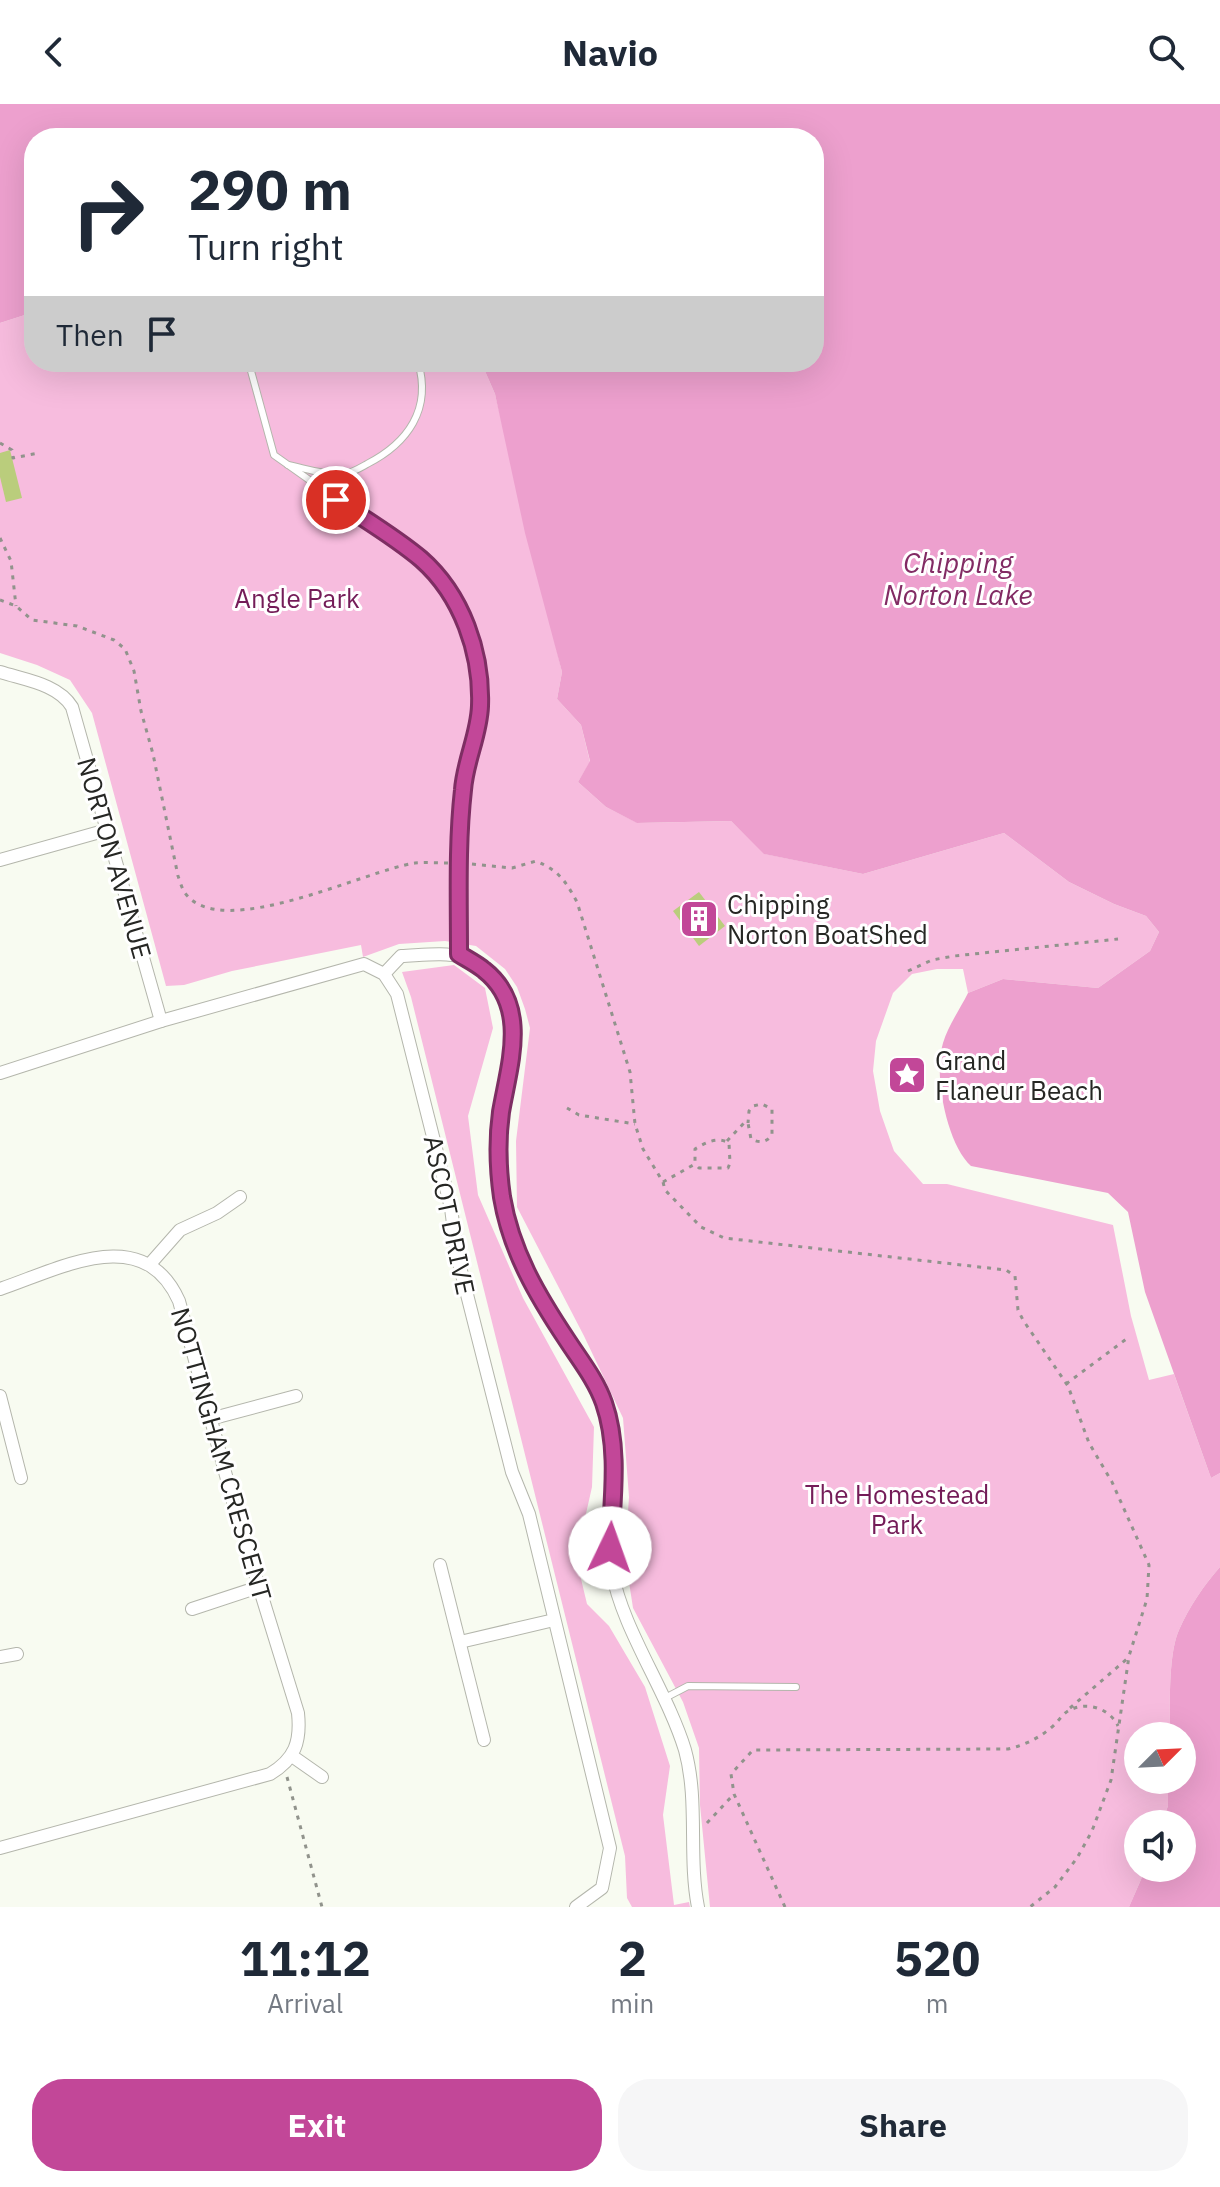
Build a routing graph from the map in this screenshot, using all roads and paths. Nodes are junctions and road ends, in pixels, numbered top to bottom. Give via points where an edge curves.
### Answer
1 (251, 372) edge
2 (421, 372) edge
3 (0, 443) edge
4 (39, 453) dead end
5 (284, 465) junction
6 (343, 474) junction
7 (336, 500) junction
8 (0, 538) edge
9 (0, 600) edge
10 (16, 606) junction
11 (0, 672) edge
12 (107, 830) junction
13 (0, 860) edge
14 (460, 863) junction
15 (1118, 939) dead end
16 (459, 954) junction
17 (908, 971) dead end
18 (384, 974) junction
19 (161, 1021) junction
20 (0, 1073) edge
21 (567, 1108) dead end
22 (748, 1123) junction
23 (635, 1124) junction
24 (727, 1141) junction
25 (695, 1164) junction
26 (663, 1182) junction
27 (240, 1197) dead end
28 (150, 1264) junction
29 (0, 1289) edge
30 (1129, 1337) dead end
31 (1066, 1384) junction
32 (0, 1396) edge
33 (296, 1396) dead end
34 (210, 1419) junction
35 (21, 1478) dead end
36 (440, 1565) dead end
37 (259, 1587) junction
38 (192, 1609) dead end
39 (554, 1620) junction
40 (460, 1642) junction
41 (17, 1654) dead end
42 (1129, 1656) junction
43 (0, 1657) edge
44 (796, 1687) dead end
45 (665, 1698) junction
46 (1067, 1710) junction
47 (1120, 1729) junction
48 (484, 1740) dead end
49 (288, 1761) junction
50 (322, 1777) dead end
51 (734, 1794) junction
52 (704, 1825) dead end
53 (0, 1848) edge
54 (322, 1907) edge
55 (576, 1907) edge
56 (698, 1907) edge
57 (785, 1907) edge
58 (1030, 1907) edge

1 - 5 lane via 269,446
2 - 6 lane via 421,403 409,430 389,452
3 - 4 path via 12,450 13,458
5 - 6 lane
5 - 7 lane
6 - 7 lane via 334,485
7 - 14 lane via 421,559 455,600 467,625 480,708 463,787
8 - 10 path via 11,561
9 - 10 path
10 - 14 path via 32,620 77,626 125,649 178,876 197,903 209,909 269,906 415,863
11 - 12 street, NORTON AVENUE via 65,696
12 - 13 street
12 - 19 street, NORTON AVENUE
14 - 16 lane
14 - 23 path via 512,868 536,861 555,870 568,885 630,1072
15 - 17 path via 954,956
16 - 18 street via 401,956
16 - 45 street via 501,988 512,1017 512,1062 498,1141 509,1229 534,1288 603,1400 614,1456 613,1573
18 - 19 street via 364,964
18 - 39 street, ASCOT DRIVE via 397,994 488,1379
19 - 20 street
21 - 23 path via 579,1115
22 - 22 path via 751,1139 768,1140 772,1109 753,1106
22 - 24 path
23 - 26 path
24 - 25 path via 707,1141 695,1149
24 - 25 path via 728,1168
25 - 26 path
26 - 31 path via 701,1227 724,1238 1006,1270 1015,1276 1023,1320
27 - 28 street via 180,1230
28 - 29 street via 136,1257 103,1256
28 - 34 street, NOTTINGHAM CRESCENT via 172,1285 179,1301
30 - 31 path
31 - 42 path via 1149,1565 1147,1599
32 - 35 street
33 - 34 street
34 - 37 street, NOTTINGHAM CRESCENT
36 - 40 street
37 - 38 street
37 - 49 street, NOTTINGHAM CRESCENT via 298,1713 298,1745
39 - 40 street
39 - 55 street, ASCOT DRIVE via 610,1848 602,1888
40 - 48 street
41 - 43 street
42 - 46 path
42 - 47 path
44 - 45 lane via 688,1686
45 - 56 street via 691,1783
46 - 47 path via 1099,1708 1114,1716
46 - 51 path via 1054,1726 1008,1749 753,1750 731,1774
47 - 58 path via 1111,1780 1092,1831 1055,1887
49 - 50 street
49 - 53 street via 254,1780
49 - 54 path
51 - 52 path
51 - 57 path

